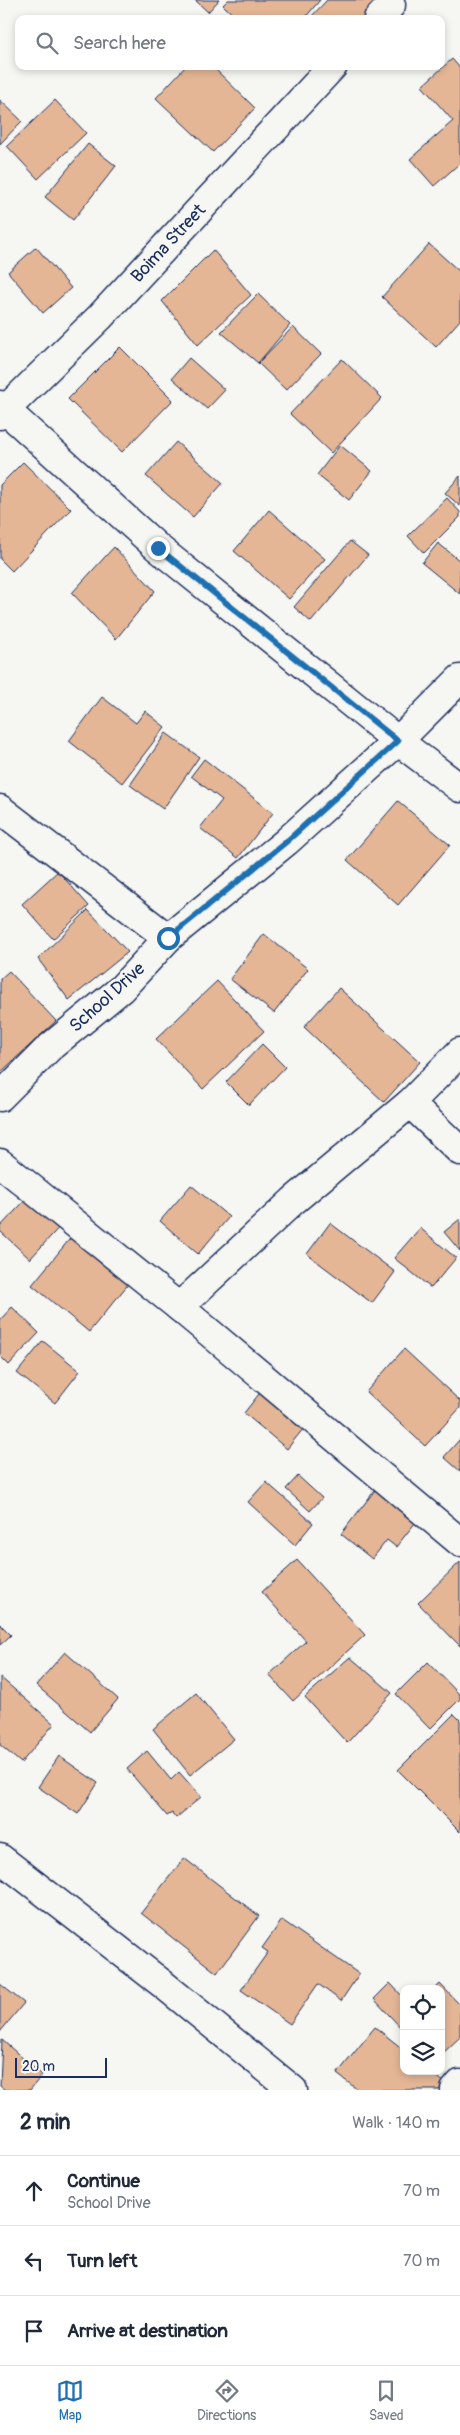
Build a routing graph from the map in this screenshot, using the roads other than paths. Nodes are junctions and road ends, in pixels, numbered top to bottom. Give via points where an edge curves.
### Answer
1 (329, 70) edge
2 (2, 410) edge
3 (460, 679) edge
4 (398, 741) junction
5 (460, 788) edge
6 (0, 809) edge
7 (168, 938) junction
8 (460, 1052) edge
9 (0, 1097) edge
10 (410, 1103) junction
11 (460, 1151) edge
12 (0, 1163) edge
13 (179, 1307) junction
14 (460, 1542) edge
15 (0, 1858) edge
16 (460, 2084) edge
17 (294, 2090) edge
18 (455, 2090) edge

1 - 2 street, Boima Street via 100,317
2 - 4 street via 158,548
3 - 4 street, School Drive
4 - 5 street
4 - 7 street, School Drive via 286,842
6 - 7 street
7 - 9 street, School Drive via 121,989 50,1048
8 - 10 street
10 - 11 street
10 - 13 street via 294,1201
12 - 13 street
13 - 14 street
15 - 17 street
16 - 18 street

